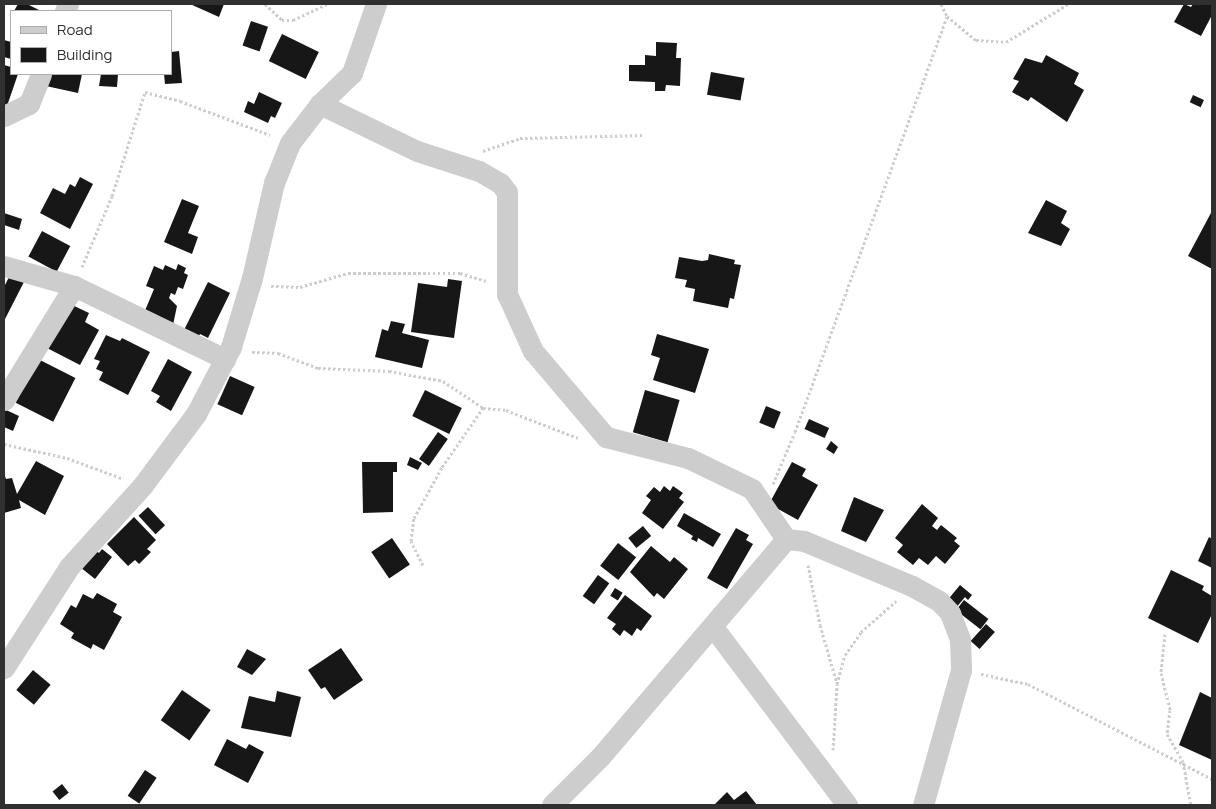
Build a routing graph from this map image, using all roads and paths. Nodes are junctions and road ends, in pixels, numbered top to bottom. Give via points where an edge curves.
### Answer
1 (266, 4) edge
2 (327, 4) edge
3 (376, 4) edge
4 (940, 4) edge
5 (1068, 4) edge
6 (947, 16) junction
7 (41, 75) edge
8 (320, 104) junction
9 (4, 116) edge
10 (644, 135) dead end
11 (290, 143) junction
12 (476, 153) dead end
13 (4, 266) edge
14 (252, 278) junction
15 (74, 286) junction
16 (507, 294) junction
17 (228, 353) junction
18 (4, 400) edge
19 (483, 408) junction
20 (606, 437) junction
21 (4, 444) edge
22 (143, 485) junction
23 (764, 503) junction
24 (795, 540) junction
25 (423, 565) dead end
26 (912, 586) junction
27 (713, 627) junction
28 (1165, 634) dead end
29 (4, 668) edge
30 (961, 670) junction
31 (837, 684) junction
32 (1183, 762) junction
33 (1212, 779) edge
34 (834, 788) junction
35 (552, 805) edge
36 (847, 805) edge
37 (923, 805) edge
38 (1190, 805) edge

1 - 2 path via 282,20 293,20
3 - 8 street via 352,73
4 - 6 path
5 - 6 path via 1006,42 976,40
6 - 23 path via 795,432
7 - 9 street via 29,104
8 - 11 street
8 - 16 street via 417,152 479,171 500,183 507,192
10 - 12 path via 520,138
11 - 14 street via 274,183
11 - 15 path via 180,101 146,92 112,196
13 - 15 street
14 - 16 path via 267,286 300,287 348,273 460,273 481,278
14 - 17 street
15 - 17 street
15 - 18 street
16 - 20 street via 533,351
17 - 19 path via 278,353 318,368 389,370 443,382
17 - 22 street via 196,414
19 - 20 path via 506,410 584,441
19 - 25 path via 442,467 414,518 411,541
20 - 23 street via 688,458 752,489
21 - 22 path via 67,458
22 - 29 street via 69,566
23 - 24 street
24 - 26 street
24 - 27 street
24 - 31 path
26 - 30 street via 939,601 950,613 960,640
26 - 31 path via 861,632 845,655
27 - 34 street
27 - 35 street via 600,757
28 - 32 path via 1160,673 1170,710 1167,734
30 - 32 path via 1028,684
30 - 37 street
31 - 34 path via 832,732
32 - 33 path
32 - 38 path
34 - 36 street

